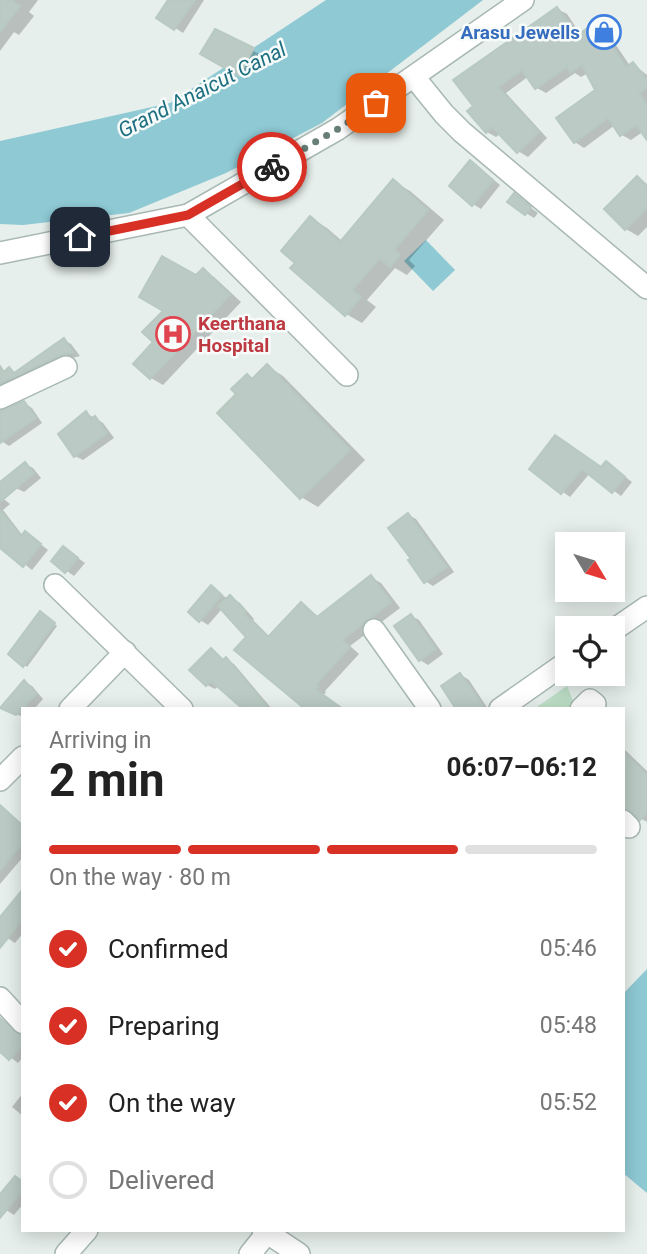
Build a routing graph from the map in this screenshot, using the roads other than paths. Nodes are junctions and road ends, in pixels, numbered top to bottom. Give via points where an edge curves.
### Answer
1 (523, 0) edge
2 (414, 77) junction
3 (188, 215) junction
4 (0, 253) edge
5 (647, 288) edge
6 (66, 367) dead end
7 (346, 374) dead end
8 (0, 398) edge
9 (55, 585) dead end
10 (646, 609) edge
11 (625, 623) edge
12 (374, 630) dead end
13 (125, 652) junction
14 (555, 671) edge
15 (509, 706) edge
16 (72, 707) edge
17 (180, 707) edge
18 (429, 707) edge
19 (21, 759) edge
20 (0, 780) edge
21 (0, 998) edge
22 (21, 1021) edge
23 (85, 1232) edge
24 (265, 1232) edge
25 (66, 1254) edge
26 (250, 1254) edge
27 (299, 1254) edge

1 - 2 street
2 - 3 street via 338,129
2 - 5 street via 462,132
3 - 4 street
3 - 7 street
6 - 8 street
9 - 13 street
10 - 11 street
12 - 18 street
13 - 16 street
13 - 17 street
14 - 15 street
19 - 20 street
21 - 22 street
23 - 25 street
24 - 26 street
24 - 27 street

